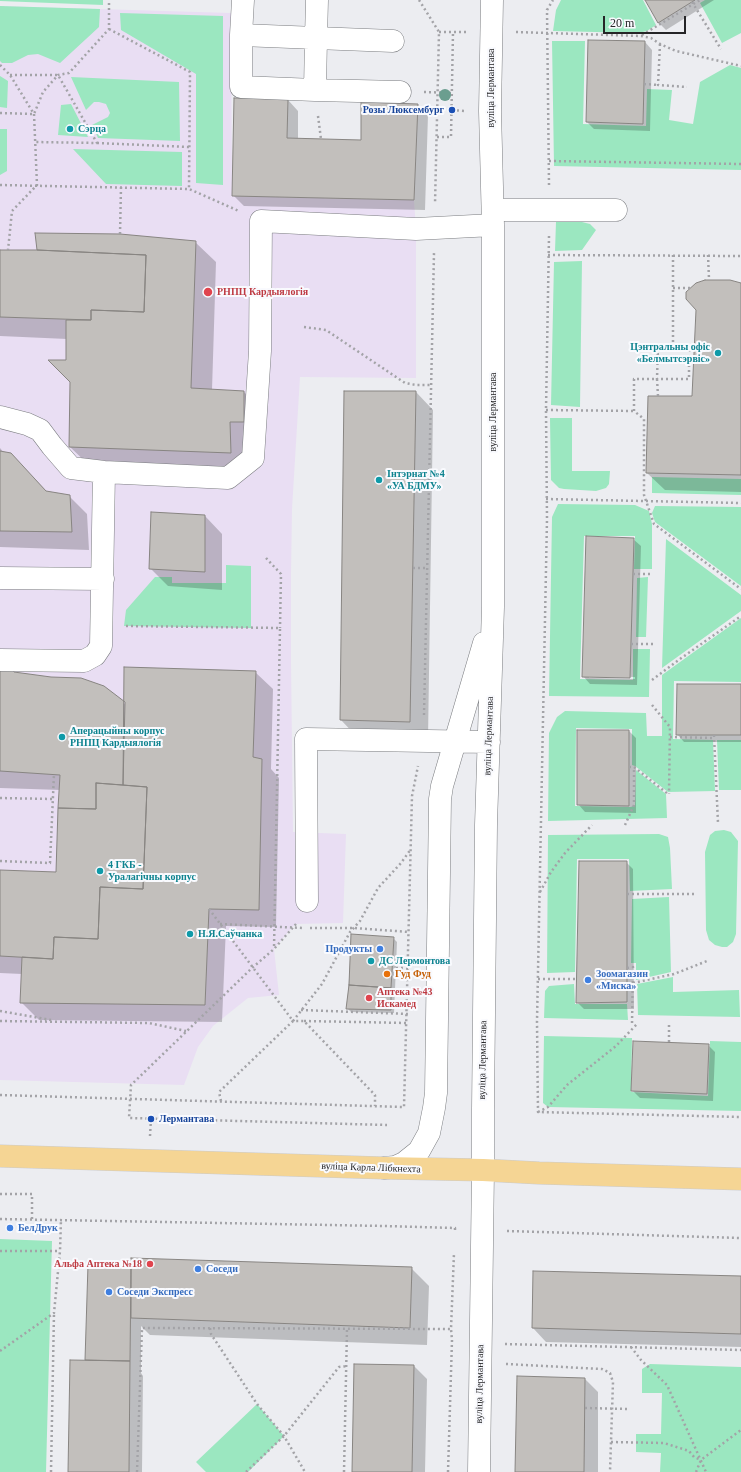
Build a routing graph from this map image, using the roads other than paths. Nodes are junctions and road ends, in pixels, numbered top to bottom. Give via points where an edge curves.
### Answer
1 (243, 0) edge
2 (317, 0) edge
3 (492, 0) edge
4 (241, 35) junction
5 (316, 38) junction
6 (393, 41) dead end
7 (315, 90) junction
8 (400, 92) dead end
9 (616, 210) dead end
10 (493, 218) junction
11 (0, 417) edge
12 (104, 472) junction
13 (0, 578) edge
14 (103, 579) junction
15 (493, 607) junction
16 (0, 660) edge
17 (455, 742) junction
18 (489, 742) junction
19 (307, 901) dead end
20 (0, 1156) edge
21 (384, 1168) junction
22 (483, 1170) junction
23 (741, 1179) edge
24 (478, 1472) edge

1 - 4 street
2 - 5 street
3 - 10 street, вуліца Лермантава via 490,111
4 - 5 street
4 - 7 street via 241,87
5 - 6 street
5 - 7 street
7 - 8 street
9 - 10 street via 549,210
10 - 12 street via 435,228 261,221 260,351 253,458 228,478
10 - 15 street, вуліца Лермантава
11 - 12 street via 40,430 71,468
12 - 14 street
13 - 14 street
14 - 16 street via 101,646 95,655 84,661
15 - 17 street
15 - 18 street, вуліца Лермантава
17 - 18 street
17 - 19 street via 306,739
17 - 21 street via 440,799 434,1108 429,1133 419,1151 404,1163
18 - 22 street, вуліца Лермантава
20 - 21 main road, вуліца Карла Лібкнехта
21 - 22 main road, вуліца Карла Лібкнехта
22 - 23 main road, вуліца Карла Лібкнехта
22 - 24 street, вуліца Лермантава

